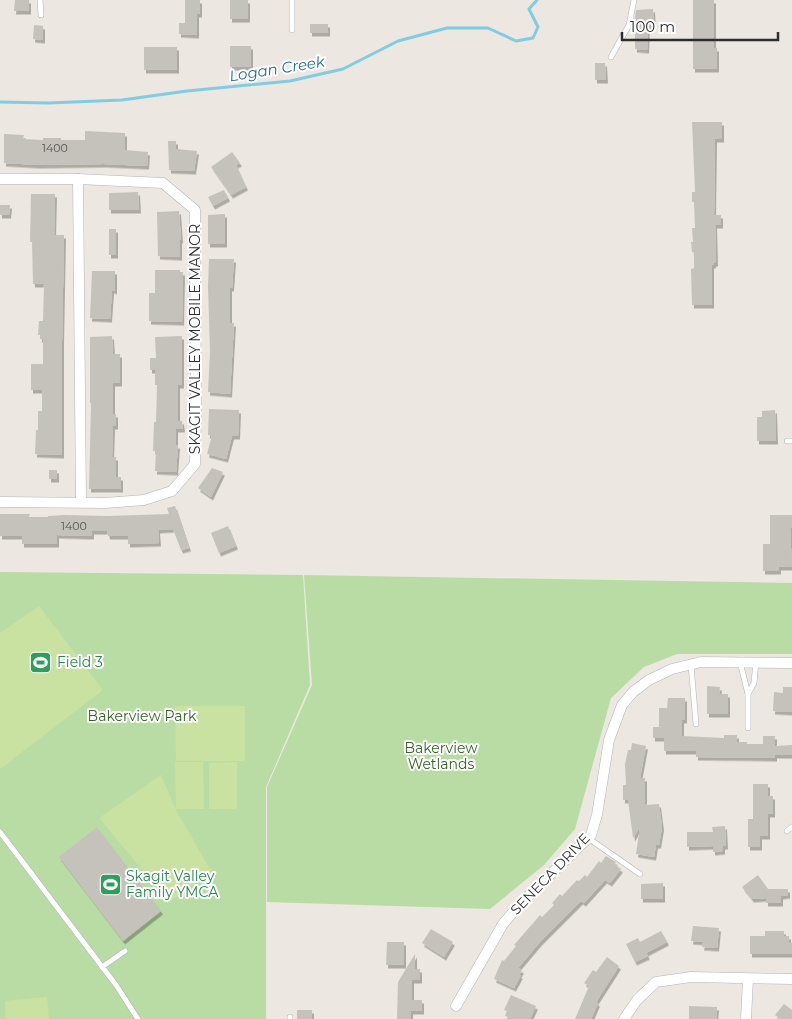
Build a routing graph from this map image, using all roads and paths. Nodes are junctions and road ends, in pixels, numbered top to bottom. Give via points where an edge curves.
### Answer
1 (40, 0) edge
2 (292, 0) edge
3 (634, 0) edge
4 (41, 15) dead end
5 (292, 30) dead end
6 (611, 57) dead end
7 (0, 179) edge
8 (78, 179) junction
9 (0, 502) edge
10 (81, 502) junction
11 (740, 662) junction
12 (756, 662) junction
13 (792, 663) edge
14 (691, 664) junction
15 (748, 694) junction
16 (696, 724) dead end
17 (748, 728) dead end
18 (792, 826) edge
19 (786, 831) dead end
20 (0, 832) edge
21 (588, 837) junction
22 (640, 874) dead end
23 (125, 951) dead end
24 (102, 967) junction
25 (748, 979) junction
26 (792, 979) edge
27 (456, 1006) dead end
28 (138, 1019) edge
29 (624, 1019) edge
30 (746, 1019) edge

1 - 4 lane
2 - 5 lane
3 - 6 lane via 629,25
7 - 8 street, SKAGIT VALLEY MOBILE MANOR
8 - 10 street
8 - 10 street, SKAGIT VALLEY MOBILE MANOR via 163,182 195,210 195,464 172,491 144,500
9 - 10 street, SKAGIT VALLEY MOBILE MANOR
11 - 12 street, SENECA DRIVE
11 - 14 street, SENECA DRIVE
11 - 15 lane
12 - 13 street, SENECA DRIVE
12 - 15 lane via 754,683
14 - 16 lane
14 - 21 street, SENECA DRIVE via 672,668 648,680 622,704 609,740 597,815
15 - 17 lane
18 - 19 lane
20 - 24 lane
21 - 22 lane
21 - 27 street, SENECA DRIVE via 503,924
23 - 24 lane
24 - 28 lane
25 - 26 street
25 - 29 street via 691,977 656,982 637,1000
25 - 30 street

